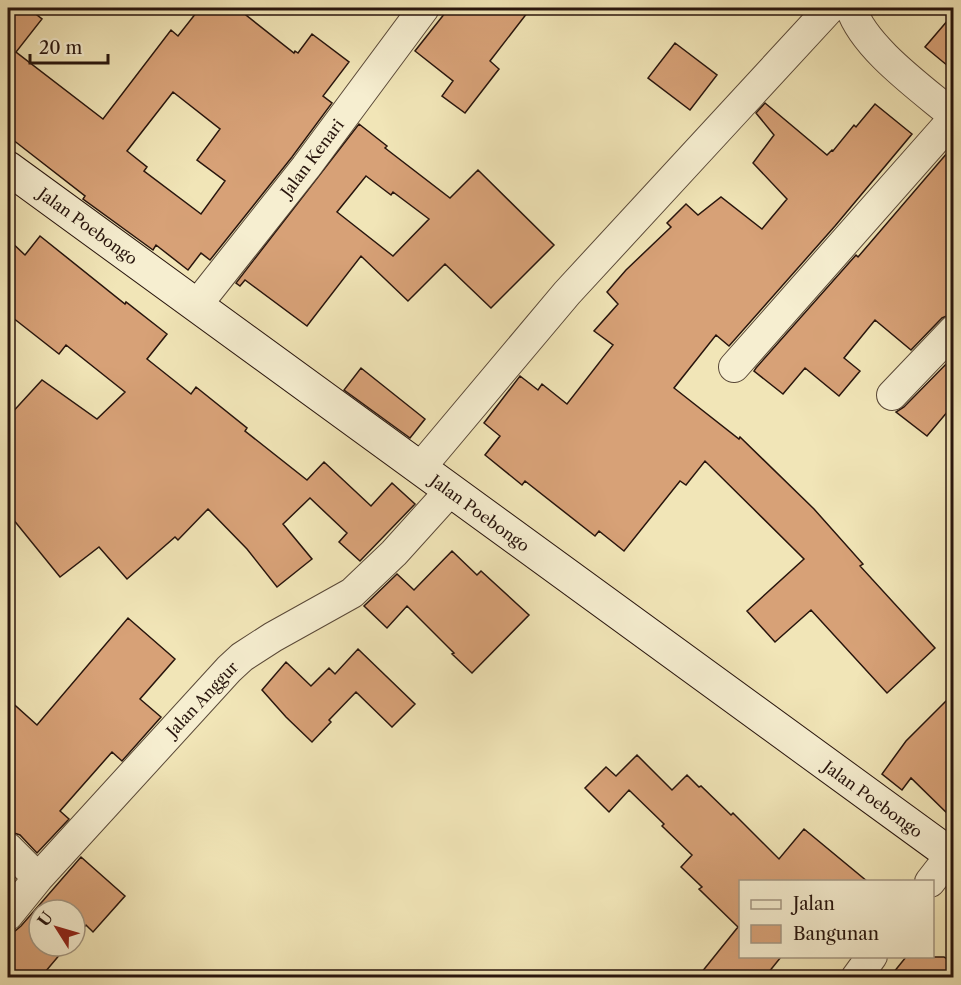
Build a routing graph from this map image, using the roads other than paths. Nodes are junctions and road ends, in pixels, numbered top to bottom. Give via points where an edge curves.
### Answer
1 (424, 8) edge
2 (830, 8) edge
3 (851, 8) edge
4 (954, 117) edge
5 (8, 168) edge
6 (196, 306) junction
7 (954, 330) edge
8 (734, 367) dead end
9 (892, 395) dead end
10 (420, 468) junction
11 (450, 491) junction
12 (8, 848) edge
13 (952, 856) edge
14 (38, 878) junction
15 (932, 880) edge
16 (8, 915) edge
17 (871, 958) edge
18 (856, 978) edge

1 - 6 street, Jalan Kenari
2 - 10 street via 567,293
3 - 4 street via 875,47
4 - 8 street
5 - 6 main road, Jalan Poebongo
6 - 10 main road, Jalan Poebongo
7 - 9 street
10 - 11 main road, Jalan Poebongo
11 - 13 main road, Jalan Poebongo
11 - 14 street, Jalan Anggur via 352,593 273,637 229,669
12 - 14 street
13 - 15 street
14 - 16 street, Jalan Anggur
17 - 18 street

